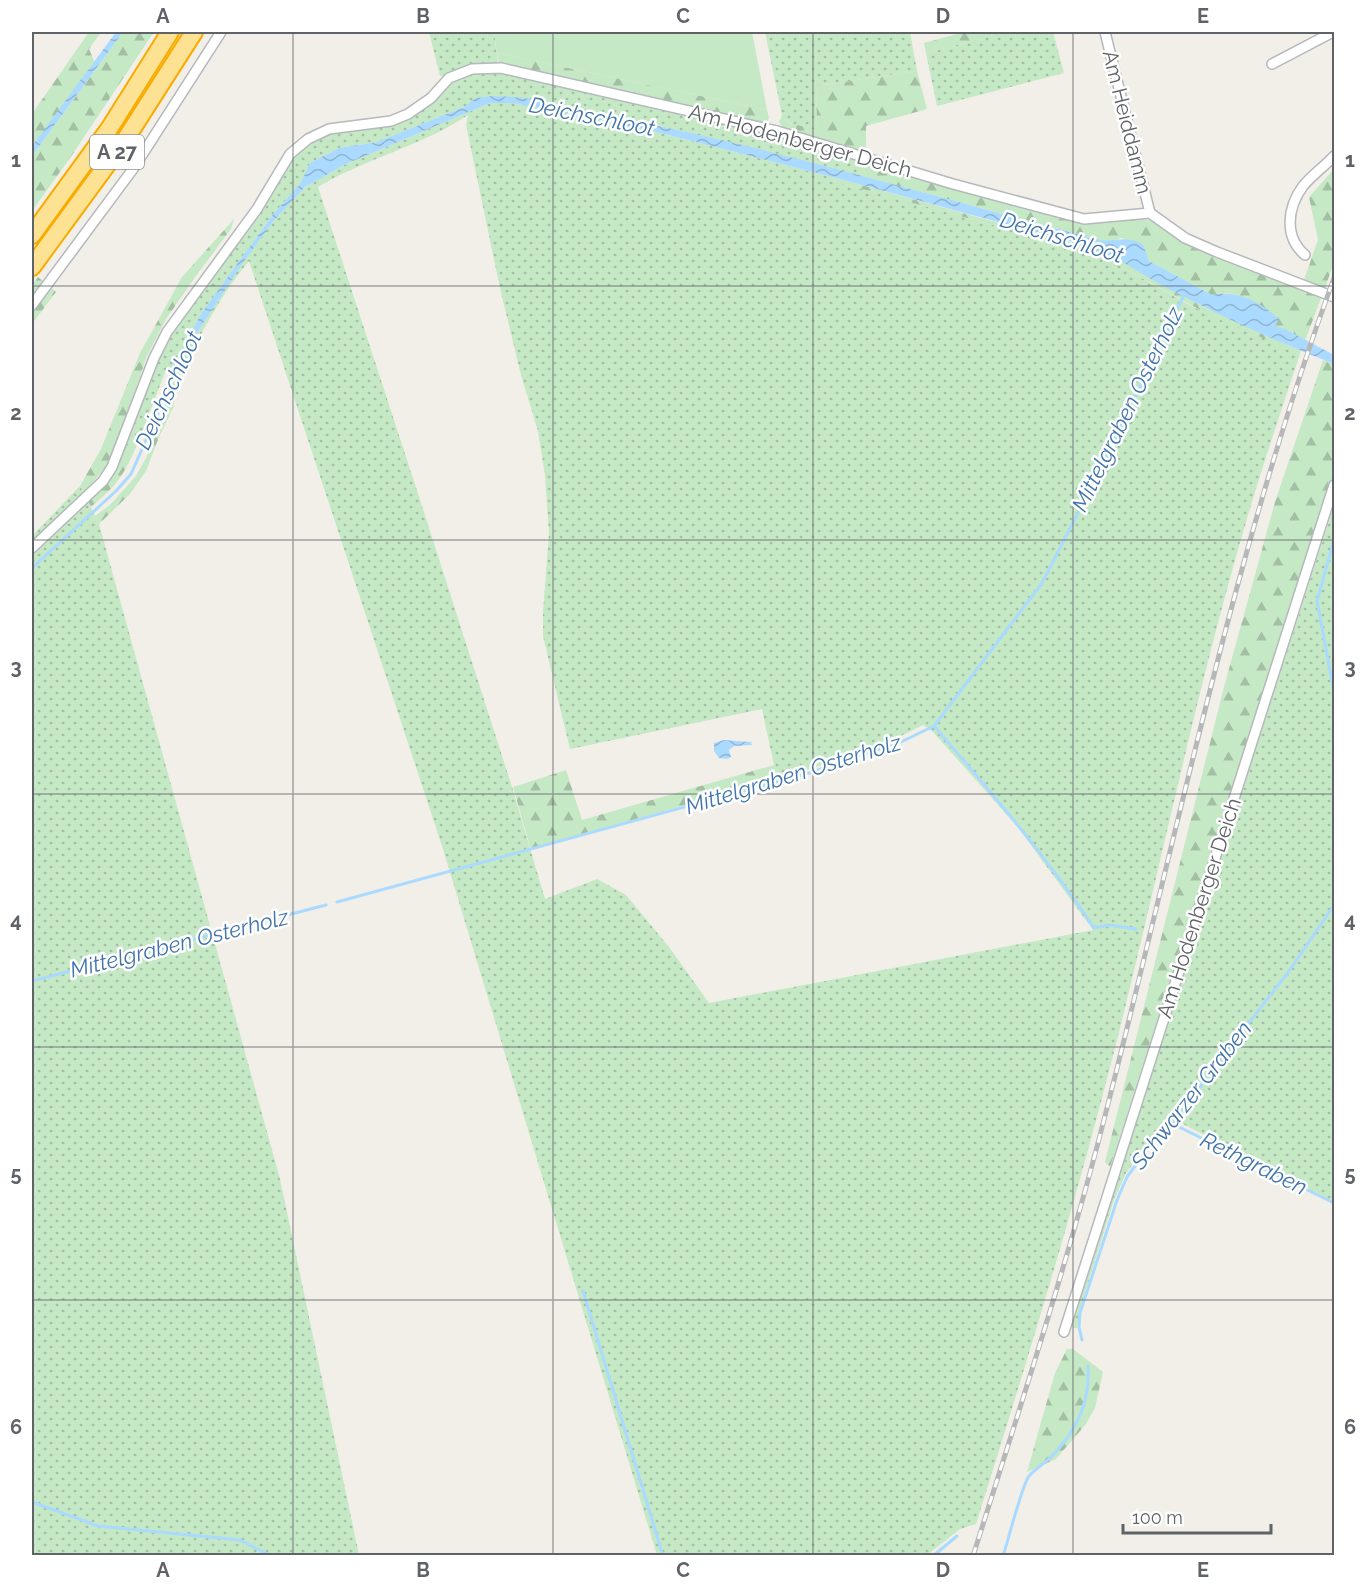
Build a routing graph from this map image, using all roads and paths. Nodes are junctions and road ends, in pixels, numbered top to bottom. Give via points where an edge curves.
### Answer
1 (170, 32) edge
2 (194, 32) edge
3 (221, 32) edge
4 (1104, 32) edge
5 (1334, 32) edge
6 (1272, 64) dead end
7 (1335, 156) edge
8 (1150, 213) junction
9 (32, 235) edge
10 (1305, 255) dead end
11 (32, 267) edge
12 (1335, 297) edge
13 (32, 305) edge
14 (1335, 485) edge
15 (32, 548) edge
16 (1064, 1332) dead end

1 - 9 highway, A 27 via 109,129
2 - 11 highway, A 27 via 125,140
3 - 13 street via 133,169
4 - 8 street, Am Heiddamm
5 - 6 street
7 - 10 street via 1303,186 1290,218 1295,247
8 - 12 street via 1185,238
8 - 15 street, Am Hodenberger Deich via 1084,219 777,131 501,68 472,69 449,78 431,98 408,114 391,121 329,129 290,154 257,208 167,332 112,467
14 - 16 street, Am Hodenberger Deich

